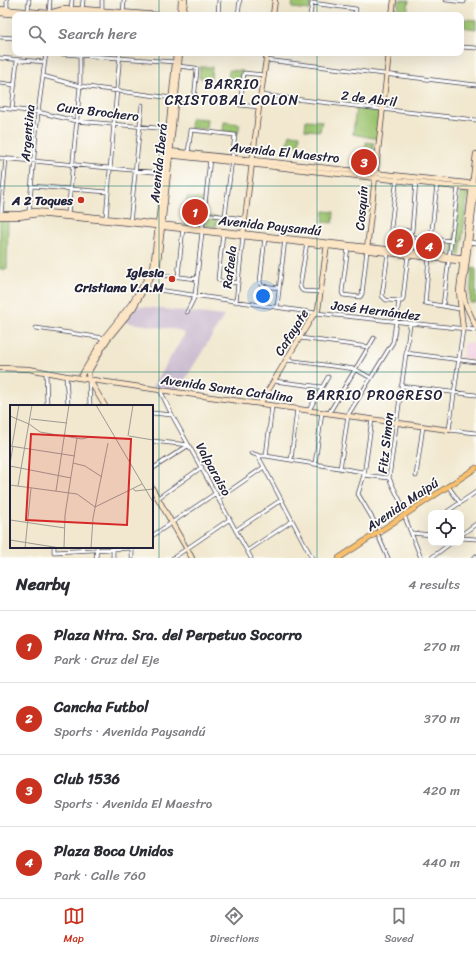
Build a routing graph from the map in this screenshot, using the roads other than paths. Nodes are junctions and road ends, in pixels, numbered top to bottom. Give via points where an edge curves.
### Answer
1 (7, 0) edge
2 (29, 0) edge
3 (50, 0) edge
4 (72, 0) edge
5 (83, 0) edge
6 (102, 0) edge
7 (124, 0) edge
8 (181, 0) edge
9 (185, 0) edge
10 (220, 0) edge
11 (240, 0) edge
12 (275, 0) edge
13 (394, 0) edge
14 (446, 0) edge
15 (464, 0) edge
16 (0, 9) edge
17 (7, 9) junction
18 (71, 9) junction
19 (28, 11) junction
20 (102, 11) junction
21 (35, 12) edge
22 (49, 12) edge
23 (55, 12) edge
24 (64, 12) edge
25 (82, 12) edge
26 (109, 12) edge
27 (123, 12) edge
28 (180, 12) edge
29 (183, 12) edge
30 (218, 12) edge
31 (238, 12) edge
32 (273, 12) edge
33 (310, 12) edge
34 (356, 12) edge
35 (392, 12) edge
36 (0, 13) edge
37 (12, 14) edge
38 (0, 37) edge
39 (12, 38) edge
40 (464, 47) edge
41 (476, 48) edge
42 (46, 56) edge
43 (80, 56) edge
44 (113, 56) edge
45 (176, 56) edge
46 (179, 56) edge
47 (267, 56) edge
48 (389, 56) edge
49 (120, 57) junction
50 (0, 58) edge
51 (17, 60) junction
52 (266, 60) junction
53 (45, 62) junction
54 (177, 64) junction
55 (387, 73) junction
56 (264, 75) junction
57 (43, 76) junction
58 (0, 83) edge
59 (14, 85) junction
60 (476, 85) edge
61 (80, 86) junction
62 (117, 91) junction
63 (260, 95) junction
64 (174, 98) junction
65 (142, 105) dead end
66 (259, 107) junction
67 (0, 108) edge
68 (12, 109) junction
69 (383, 109) junction
70 (38, 112) junction
71 (476, 120) edge
72 (76, 121) junction
73 (114, 124) junction
74 (141, 126) junction
75 (169, 129) junction
76 (168, 153) junction
77 (188, 153) junction
78 (476, 154) edge
79 (211, 157) junction
80 (0, 158) edge
81 (6, 158) junction
82 (232, 160) junction
83 (34, 161) junction
84 (252, 162) junction
85 (73, 165) junction
86 (110, 168) junction
87 (135, 170) junction
88 (164, 173) junction
89 (375, 176) junction
90 (397, 178) junction
91 (417, 180) junction
92 (437, 183) junction
93 (2, 185) edge
94 (458, 185) junction
95 (32, 186) junction
96 (474, 187) edge
97 (70, 189) junction
98 (108, 192) junction
99 (28, 214) junction
100 (68, 214) junction
101 (205, 214) junction
102 (0, 215) edge
103 (224, 216) junction
104 (106, 218) junction
105 (246, 219) junction
106 (130, 222) junction
107 (160, 225) junction
108 (183, 228) junction
109 (203, 230) junction
110 (224, 232) junction
111 (411, 232) junction
112 (243, 235) junction
113 (265, 237) junction
114 (285, 239) junction
115 (431, 239) junction
116 (452, 241) junction
117 (307, 242) junction
118 (469, 242) junction
119 (476, 243) edge
120 (327, 244) junction
121 (348, 247) junction
122 (367, 249) junction
123 (388, 251) junction
124 (409, 253) junction
125 (429, 256) junction
126 (450, 258) junction
127 (464, 260) junction
128 (154, 274) junction
129 (178, 276) junction
130 (197, 279) junction
131 (238, 283) junction
132 (143, 288) junction
133 (279, 288) junction
134 (320, 292) junction
135 (195, 296) junction
136 (400, 301) junction
137 (236, 302) junction
138 (443, 306) junction
139 (277, 307) junction
140 (460, 311) junction
141 (187, 312) dead end
142 (468, 312) junction
143 (316, 313) junction
144 (396, 322) junction
145 (410, 324) junction
146 (476, 327) edge
147 (36, 328) dead end
148 (463, 329) junction
149 (476, 330) edge
150 (104, 338) junction
151 (300, 338) junction
152 (374, 338) dead end
153 (369, 347) junction
154 (406, 353) junction
155 (287, 360) junction
156 (459, 360) junction
157 (476, 362) edge
158 (0, 368) edge
159 (355, 369) junction
160 (46, 372) junction
161 (66, 376) junction
162 (81, 378) junction
163 (328, 378) dead end
164 (371, 378) junction
165 (89, 380) junction
166 (274, 381) junction
167 (401, 386) junction
168 (322, 387) junction
169 (160, 390) junction
170 (454, 392) junction
171 (476, 395) edge
172 (260, 404) junction
173 (47, 405) edge
174 (68, 405) edge
175 (90, 405) edge
176 (104, 405) edge
177 (272, 406) junction
178 (297, 409) junction
179 (309, 410) junction
180 (322, 412) junction
181 (153, 413) edge
182 (329, 413) junction
183 (172, 415) junction
184 (348, 415) junction
185 (372, 419) junction
186 (396, 422) junction
187 (423, 426) junction
188 (449, 430) junction
189 (476, 433) edge
190 (153, 441) edge
191 (189, 445) junction
192 (251, 453) dead end
193 (260, 456) junction
194 (266, 456) junction
195 (291, 460) junction
196 (315, 464) junction
197 (264, 467) junction
198 (153, 468) edge
199 (202, 468) junction
200 (476, 468) edge
201 (340, 469) junction
202 (476, 471) edge
203 (364, 475) junction
204 (416, 476) dead end
205 (389, 478) junction
206 (449, 487) junction
207 (153, 490) edge
208 (476, 492) edge
209 (216, 493) junction
210 (158, 498) junction
211 (219, 498) junction
212 (281, 500) junction
213 (460, 503) junction
214 (450, 510) edge
215 (405, 515) junction
216 (230, 519) junction
217 (292, 521) junction
218 (172, 523) junction
219 (476, 524) edge
220 (236, 530) junction
221 (379, 533) junction
222 (412, 533) junction
223 (464, 534) edge
224 (153, 535) edge
225 (428, 535) edge
226 (464, 537) edge
227 (476, 539) edge
228 (447, 546) edge
229 (54, 548) edge
230 (97, 548) edge
231 (122, 548) edge
232 (187, 548) junction
233 (74, 549) edge
234 (113, 549) junction
235 (249, 555) edge
236 (476, 556) edge
237 (344, 557) edge
238 (96, 558) edge
239 (113, 558) edge
240 (173, 558) edge
241 (192, 558) edge
242 (245, 558) edge
243 (312, 558) edge
244 (388, 558) edge
245 (421, 558) edge
246 (431, 558) edge
247 (474, 558) edge

1 - 17 street
2 - 19 street
3 - 22 street
4 - 18 street
5 - 25 street
6 - 20 street
7 - 27 street
8 - 28 main road
9 - 29 main road
10 - 30 street
11 - 31 street
12 - 32 main road
13 - 35 main road
14 - 15 street
16 - 17 main road
17 - 19 main road
18 - 23 main road
18 - 25 main road
19 - 21 main road
20 - 25 main road
20 - 26 main road
24 - 25 main road
33 - 34 street via 312,3 356,9
36 - 37 main road
38 - 39 street
40 - 41 street
42 - 53 street, Argentina
43 - 61 street
44 - 49 street
45 - 54 main road, Avenida Iberá
46 - 54 main road, Avenida Iberá
47 - 52 main road, Rafaela
48 - 55 main road, Cosquín
49 - 54 street
49 - 62 street
50 - 51 street
51 - 53 street
51 - 59 street
52 - 55 street
52 - 56 main road, Rafaela
53 - 57 street, Argentina
54 - 64 main road, Avenida Iberá
54 - 64 street via 197,69 194,100
55 - 60 street
55 - 69 main road, Cosquín
56 - 63 main road, Rafaela
56 - 66 street via 244,73 240,105
57 - 61 street
57 - 70 street, Argentina
58 - 59 street
59 - 68 street
61 - 62 street
61 - 72 street
62 - 64 street
62 - 73 street
63 - 66 main road, Rafaela
63 - 69 street, 2 de Abril
64 - 75 main road, Avenida Iberá
64 - 76 main road, Avenida Iberá
65 - 74 street
66 - 84 main road, Rafaela
67 - 68 street, Cura Brochero
68 - 70 street, Cura Brochero
69 - 71 street, 2 de Abril
69 - 89 main road, Cosquín
70 - 72 street, Cura Brochero
70 - 83 street, Argentina
72 - 73 street, Cura Brochero
72 - 85 street
73 - 74 street, Cura Brochero
73 - 86 street
74 - 75 street, Cura Brochero
74 - 87 street
75 - 76 main road, Avenida Iberá
76 - 77 main road, Avenida El Maestro
76 - 79 main road, Avenida El Maestro
76 - 88 main road, Avenida Iberá
76 - 107 main road, Avenida Iberá
77 - 79 main road, Avenida El Maestro
77 - 82 street via 191,130 235,135
78 - 96 main road
79 - 82 main road, Avenida El Maestro
79 - 101 street
80 - 81 street
81 - 83 street
81 - 93 street
82 - 84 main road, Avenida El Maestro
82 - 103 street
83 - 85 street
83 - 95 street, Argentina
84 - 89 main road, Avenida El Maestro
84 - 105 main road, Rafaela
85 - 86 street
85 - 97 street
86 - 87 street
86 - 98 street
87 - 88 street
87 - 106 street
88 - 107 main road, Avenida Iberá
89 - 90 main road, Avenida El Maestro
89 - 122 main road, Cosquín
90 - 91 main road, Avenida El Maestro
90 - 111 street via 391,229
91 - 92 main road, Avenida El Maestro
91 - 111 street
92 - 94 main road, Avenida El Maestro
92 - 115 street
93 - 102 street
94 - 96 main road, Avenida El Maestro
94 - 116 street
95 - 97 street
95 - 99 street, Argentina
96 - 118 main road
96 - 127 main road
97 - 98 street
97 - 100 street
98 - 104 street
99 - 100 main road, Avenida Paysandú via 38,211
99 - 102 main road, Avenida Paysandú via 19,217
99 - 106 main road, Avenida Paysandú
100 - 104 main road, Avenida Paysandú
101 - 103 street
101 - 109 street
103 - 105 street
104 - 106 main road, Avenida Paysandú
105 - 112 main road, Rafaela
106 - 107 main road, Avenida Paysandú
107 - 108 main road, Avenida Paysandú
107 - 128 main road via 157,271
107 - 132 main road via 153,269
108 - 109 main road, Avenida Paysandú
108 - 129 street
109 - 110 main road, Avenida Paysandú
109 - 130 street
110 - 112 main road, Avenida Paysandú
110 - 131 street via 218,279
111 - 115 street via 412,237
112 - 113 main road, Avenida Paysandú
112 - 131 street, Rafaela
113 - 114 main road, Avenida Paysandú
113 - 133 street via 260,282 263,286
114 - 117 main road, Avenida Paysandú
114 - 133 street
115 - 116 street
116 - 126 street
117 - 120 main road, Avenida Paysandú
117 - 134 street via 300,286 303,291
118 - 119 street
118 - 127 main road
120 - 121 main road, Avenida Paysandú
120 - 134 main road, Cafayate
121 - 122 main road, Avenida Paysandú
121 - 122 street, Cosquín via 343,295 362,294
122 - 123 main road, Avenida Paysandú
123 - 124 main road, Avenida Paysandú
123 - 136 street via 382,296 383,299
124 - 125 main road, Avenida Paysandú
124 - 136 street via 403,299
125 - 126 main road, Avenida Paysandú
125 - 138 street via 425,303
126 - 127 main road, Avenida Paysandú
126 - 138 street
127 - 140 main road via 459,291
127 - 142 main road via 464,298
128 - 129 street
128 - 132 main road
129 - 130 street
130 - 135 street
131 - 137 street, Rafaela
132 - 135 street, José Hernández
132 - 150 main road
132 - 165 main road via 134,307 107,340 88,373
133 - 139 street
134 - 143 main road, Cafayate
135 - 137 street, José Hernández
135 - 141 street
136 - 144 street
137 - 139 street, José Hernández
138 - 140 street
139 - 143 street, José Hernández
140 - 142 main road
140 - 148 main road
142 - 146 main road
143 - 144 street, José Hernández
143 - 151 main road, Cafayate
144 - 145 street, José Hernández
144 - 164 street via 393,342
145 - 148 street, José Hernández
145 - 154 street, Fitz Simon
147 - 150 street
148 - 149 street, José Hernández
148 - 156 street
150 - 162 main road
151 - 153 street
151 - 155 main road, Cafayate
152 - 153 street
153 - 159 street
154 - 156 street
154 - 167 street, Fitz Simon
155 - 159 street
155 - 166 main road, Cafayate
156 - 157 street
156 - 170 street
158 - 160 main road, Avenida Santa Catalina
159 - 164 street
159 - 182 street
160 - 161 main road, Avenida Santa Catalina
160 - 173 street
161 - 162 main road, Avenida Santa Catalina
161 - 174 street
162 - 165 main road, Avenida Santa Catalina
163 - 168 street
164 - 184 street
165 - 169 main road, Avenida Santa Catalina
165 - 175 street
165 - 176 main road
166 - 168 street
166 - 172 main road, Cafayate
167 - 170 street
167 - 186 street, Fitz Simon
168 - 179 street
169 - 172 main road, Avenida Santa Catalina
169 - 183 street, Valparaiso
170 - 171 street
170 - 188 street
172 - 177 main road, Avenida Santa Catalina
177 - 178 main road, Avenida Santa Catalina
177 - 194 street
178 - 179 main road, Avenida Santa Catalina
178 - 195 street
179 - 180 main road, Avenida Santa Catalina
180 - 182 main road, Avenida Santa Catalina
180 - 196 street
181 - 183 street
182 - 184 main road, Avenida Santa Catalina
183 - 191 street, Valparaiso
184 - 185 main road, Avenida Santa Catalina
184 - 201 street
185 - 186 main road, Avenida Santa Catalina
185 - 203 street
186 - 187 main road, Avenida Santa Catalina
186 - 205 street, Fitz Simon
187 - 188 main road, Avenida Santa Catalina
187 - 204 street
188 - 189 street, Avenida Santa Catalina
190 - 191 street
191 - 198 street
191 - 199 street, Valparaiso
192 - 193 street
193 - 194 street
193 - 197 street
194 - 195 street
195 - 196 street
196 - 201 street
197 - 211 street
197 - 212 street
199 - 209 street, Valparaiso
199 - 210 street
200 - 206 main road, Avenida Maipú
201 - 203 street via 362,472
202 - 206 main road, Avenida Maipú
203 - 205 street
203 - 221 street via 358,494
205 - 215 street, Fitz Simon
206 - 213 street
206 - 215 main road, Avenida Maipú
207 - 210 main road
208 - 213 street
209 - 211 street, Valparaiso
209 - 218 street
210 - 218 main road
211 - 216 street, Valparaiso
212 - 217 street
212 - 220 street
213 - 214 street
215 - 221 main road, Avenida Maipú
215 - 222 street, Fitz Simon
216 - 220 street, Valparaiso
216 - 232 street
217 - 235 street
217 - 243 street
218 - 224 street
218 - 232 main road
219 - 223 street
220 - 235 street, Valparaiso
221 - 237 main road, Avenida Maipú
221 - 244 street
222 - 225 street
222 - 245 street, Fitz Simon
226 - 227 street
228 - 246 street
229 - 233 street via 54,552
230 - 233 street
230 - 234 street
230 - 238 street
231 - 234 street
232 - 240 street
232 - 241 main road
234 - 239 street
235 - 242 street
236 - 247 street

